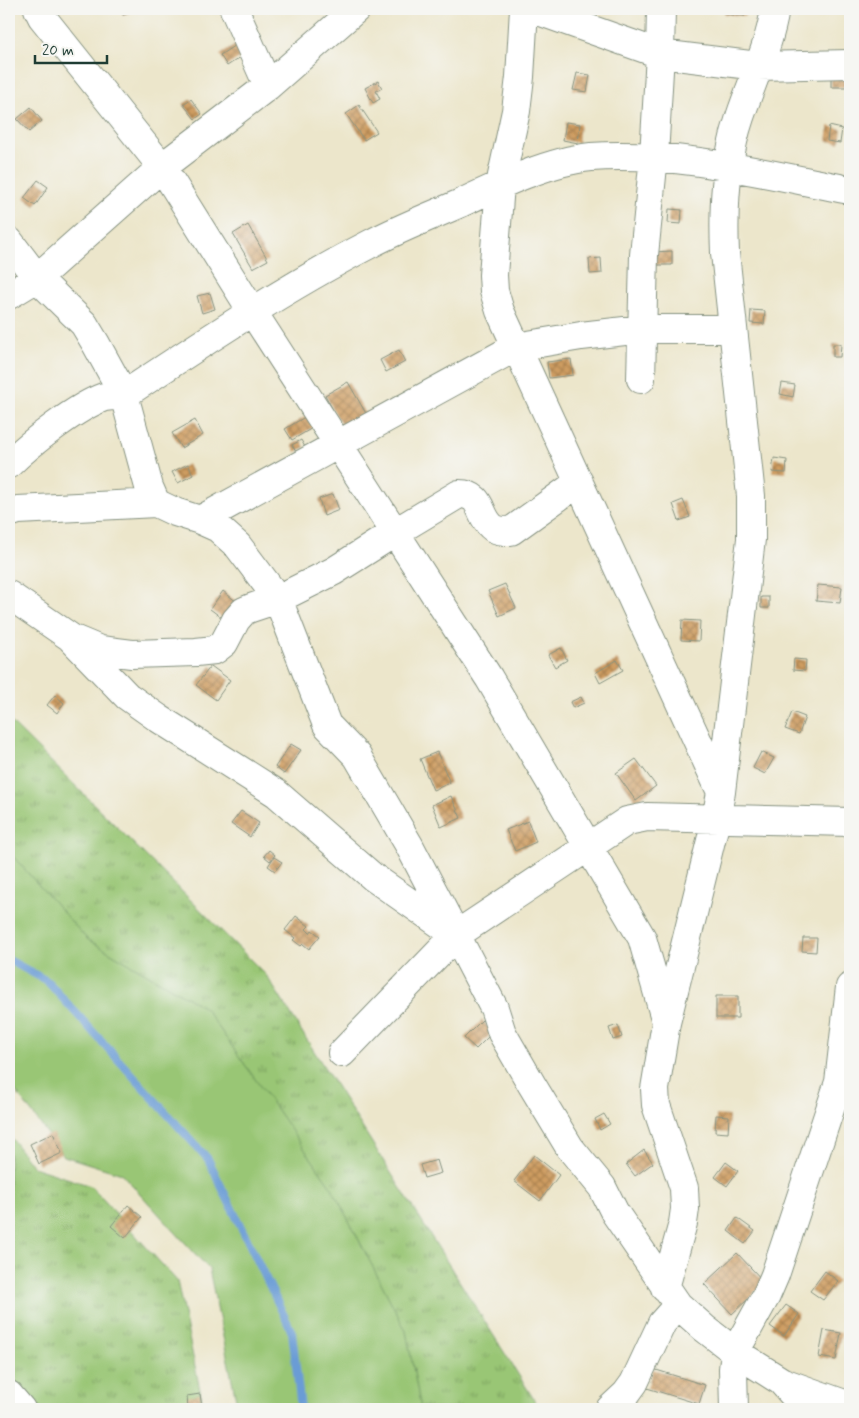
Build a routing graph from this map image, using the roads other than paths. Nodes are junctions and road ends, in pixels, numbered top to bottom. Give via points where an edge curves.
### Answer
1 (234, 9) edge
2 (356, 9) edge
3 (524, 9) edge
4 (533, 9) edge
5 (660, 9) edge
6 (774, 9) edge
7 (45, 11) edge
8 (660, 54) junction
9 (850, 64) edge
10 (758, 66) junction
11 (268, 86) junction
12 (654, 156) junction
13 (162, 167) junction
14 (727, 167) junction
15 (500, 185) junction
16 (850, 190) edge
17 (9, 241) edge
18 (37, 278) junction
19 (9, 295) edge
20 (252, 311) junction
21 (642, 329) junction
22 (733, 329) junction
23 (516, 347) junction
24 (641, 379) dead end
25 (124, 395) junction
26 (338, 445) junction
27 (9, 464) edge
28 (579, 482) junction
29 (156, 503) junction
30 (9, 513) edge
31 (200, 520) junction
32 (394, 533) junction
33 (9, 595) edge
34 (278, 599) junction
35 (70, 637) junction
36 (721, 792) junction
37 (716, 820) junction
38 (850, 822) edge
39 (588, 848) junction
40 (456, 935) junction
41 (850, 987) edge
42 (666, 1023) junction
43 (342, 1053) dead end
44 (671, 1297) junction
45 (735, 1352) junction
46 (781, 1381) junction
47 (9, 1396) edge
48 (850, 1406) edge
49 (21, 1409) edge
50 (610, 1409) edge
51 (734, 1409) edge
52 (806, 1409) edge

1 - 11 street
2 - 11 street
3 - 15 street via 516,111
4 - 8 street
5 - 8 street
6 - 10 street via 771,33
7 - 13 street
8 - 10 street
8 - 12 street
9 - 10 street
10 - 14 street
11 - 13 street
12 - 14 street
12 - 15 street via 562,162
12 - 21 street via 644,255
13 - 18 street
13 - 20 street
14 - 16 street
14 - 22 street via 724,231
15 - 20 street via 371,243
15 - 23 street via 494,291
17 - 18 street
18 - 19 street
18 - 25 street via 84,324
20 - 25 street
20 - 26 street
21 - 22 street
21 - 23 street
21 - 24 street
22 - 36 street via 752,515
23 - 26 street
23 - 28 street
25 - 27 street via 105,397 85,407
25 - 29 street
26 - 31 street
26 - 32 street
28 - 32 street via 511,531 491,526 474,498 459,494
28 - 36 street
29 - 30 street
29 - 31 street
31 - 34 street via 218,528 238,546
32 - 34 street via 334,571
32 - 39 street via 488,678
33 - 35 street
34 - 35 street via 244,611 224,643 215,650 132,654 100,650
34 - 40 street via 327,725 357,756
35 - 40 street via 127,696 276,793 373,877
36 - 37 street
37 - 38 street
37 - 39 street via 637,818 626,821
37 - 42 street
39 - 40 street
39 - 42 street via 642,938
40 - 43 street
40 - 44 street via 494,1008 502,1033 570,1148 602,1187 615,1213
41 - 45 street via 839,1082 775,1275
42 - 44 street via 655,1089 656,1105 684,1188 685,1208
44 - 45 street
44 - 50 street via 634,1383
45 - 46 street
45 - 51 street
46 - 48 street
46 - 52 street
47 - 49 street

